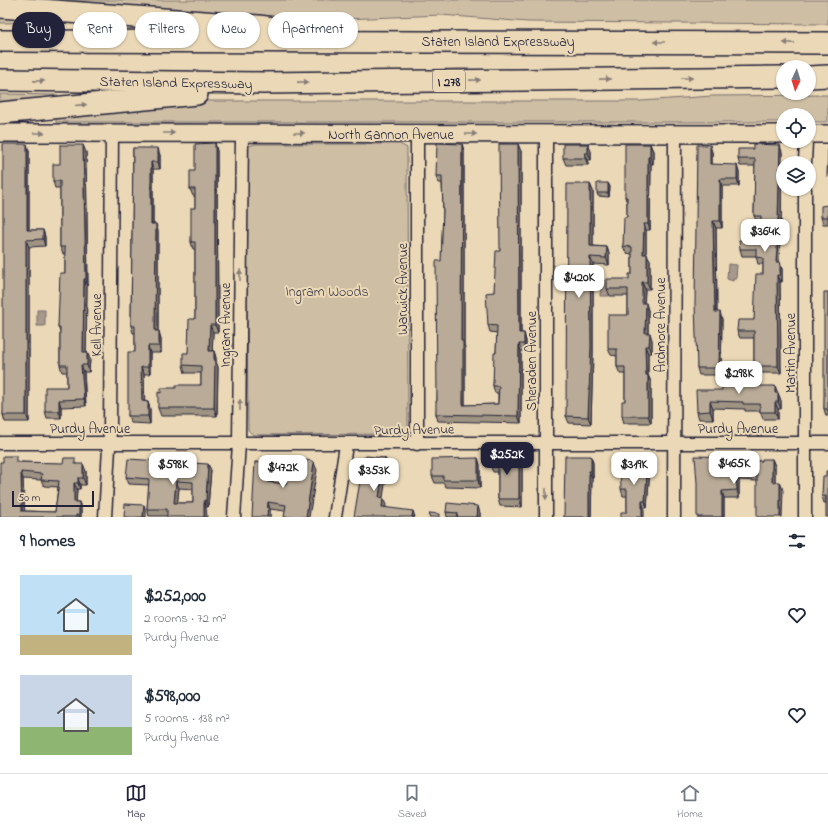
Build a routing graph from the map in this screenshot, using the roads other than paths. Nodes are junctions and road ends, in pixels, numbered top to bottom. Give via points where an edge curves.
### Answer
1 (0, 7) edge
2 (0, 41) edge
3 (373, 41) junction
4 (828, 43) edge
5 (828, 76) edge
6 (776, 77) edge
7 (816, 77) edge
8 (0, 80) edge
9 (264, 83) junction
10 (0, 113) edge
11 (0, 133) edge
12 (112, 133) junction
13 (242, 134) junction
14 (417, 134) junction
15 (546, 134) junction
16 (675, 134) junction
17 (776, 134) edge
18 (816, 134) edge
19 (828, 134) edge
20 (805, 196) edge
21 (0, 443) edge
22 (110, 443) junction
23 (546, 443) junction
24 (674, 443) junction
25 (805, 443) junction
26 (828, 443) edge
27 (239, 444) junction
28 (416, 444) junction
29 (346, 445) junction
30 (105, 517) edge
31 (234, 517) edge
32 (335, 517) edge
33 (546, 517) edge
34 (674, 517) edge
35 (805, 517) edge

1 - 3 highway via 258,26
2 - 3 highway, Staten Island Expressway
4 -> 3 highway, Staten Island Expressway
5 - 7 highway
9 -> 6 highway, Staten Island Expressway / I 278
8 -> 9 highway, Staten Island Expressway / I 278
10 -> 9 highway via 228,92
11 -> 12 main road, North Gannon Avenue
12 -> 13 main road, North Gannon Avenue
12 - 22 street, Kell Avenue
13 -> 14 main road, North Gannon Avenue
27 -> 13 street, Ingram Avenue
14 -> 15 main road, North Gannon Avenue
14 - 28 street, Warwick Avenue
15 - 16 main road, North Gannon Avenue
15 - 23 street, Sheraden Avenue
16 - 17 main road, North Gannon Avenue
16 - 24 street, Ardmore Avenue
18 - 19 main road
20 - 25 street, Martin Avenue
21 - 22 street, Purdy Avenue
22 - 27 street, Purdy Avenue
22 - 30 street, Kell Avenue
23 - 24 street, Purdy Avenue
23 - 28 street, Purdy Avenue
23 -> 33 street, Sheraden Avenue
24 - 25 street, Purdy Avenue
24 - 34 street, Ardmore Avenue
25 - 26 street, Purdy Avenue
25 - 35 street, Martin Avenue
27 - 29 street, Purdy Avenue
27 - 31 street, Ingram Avenue
28 - 29 street, Purdy Avenue
29 - 32 street

